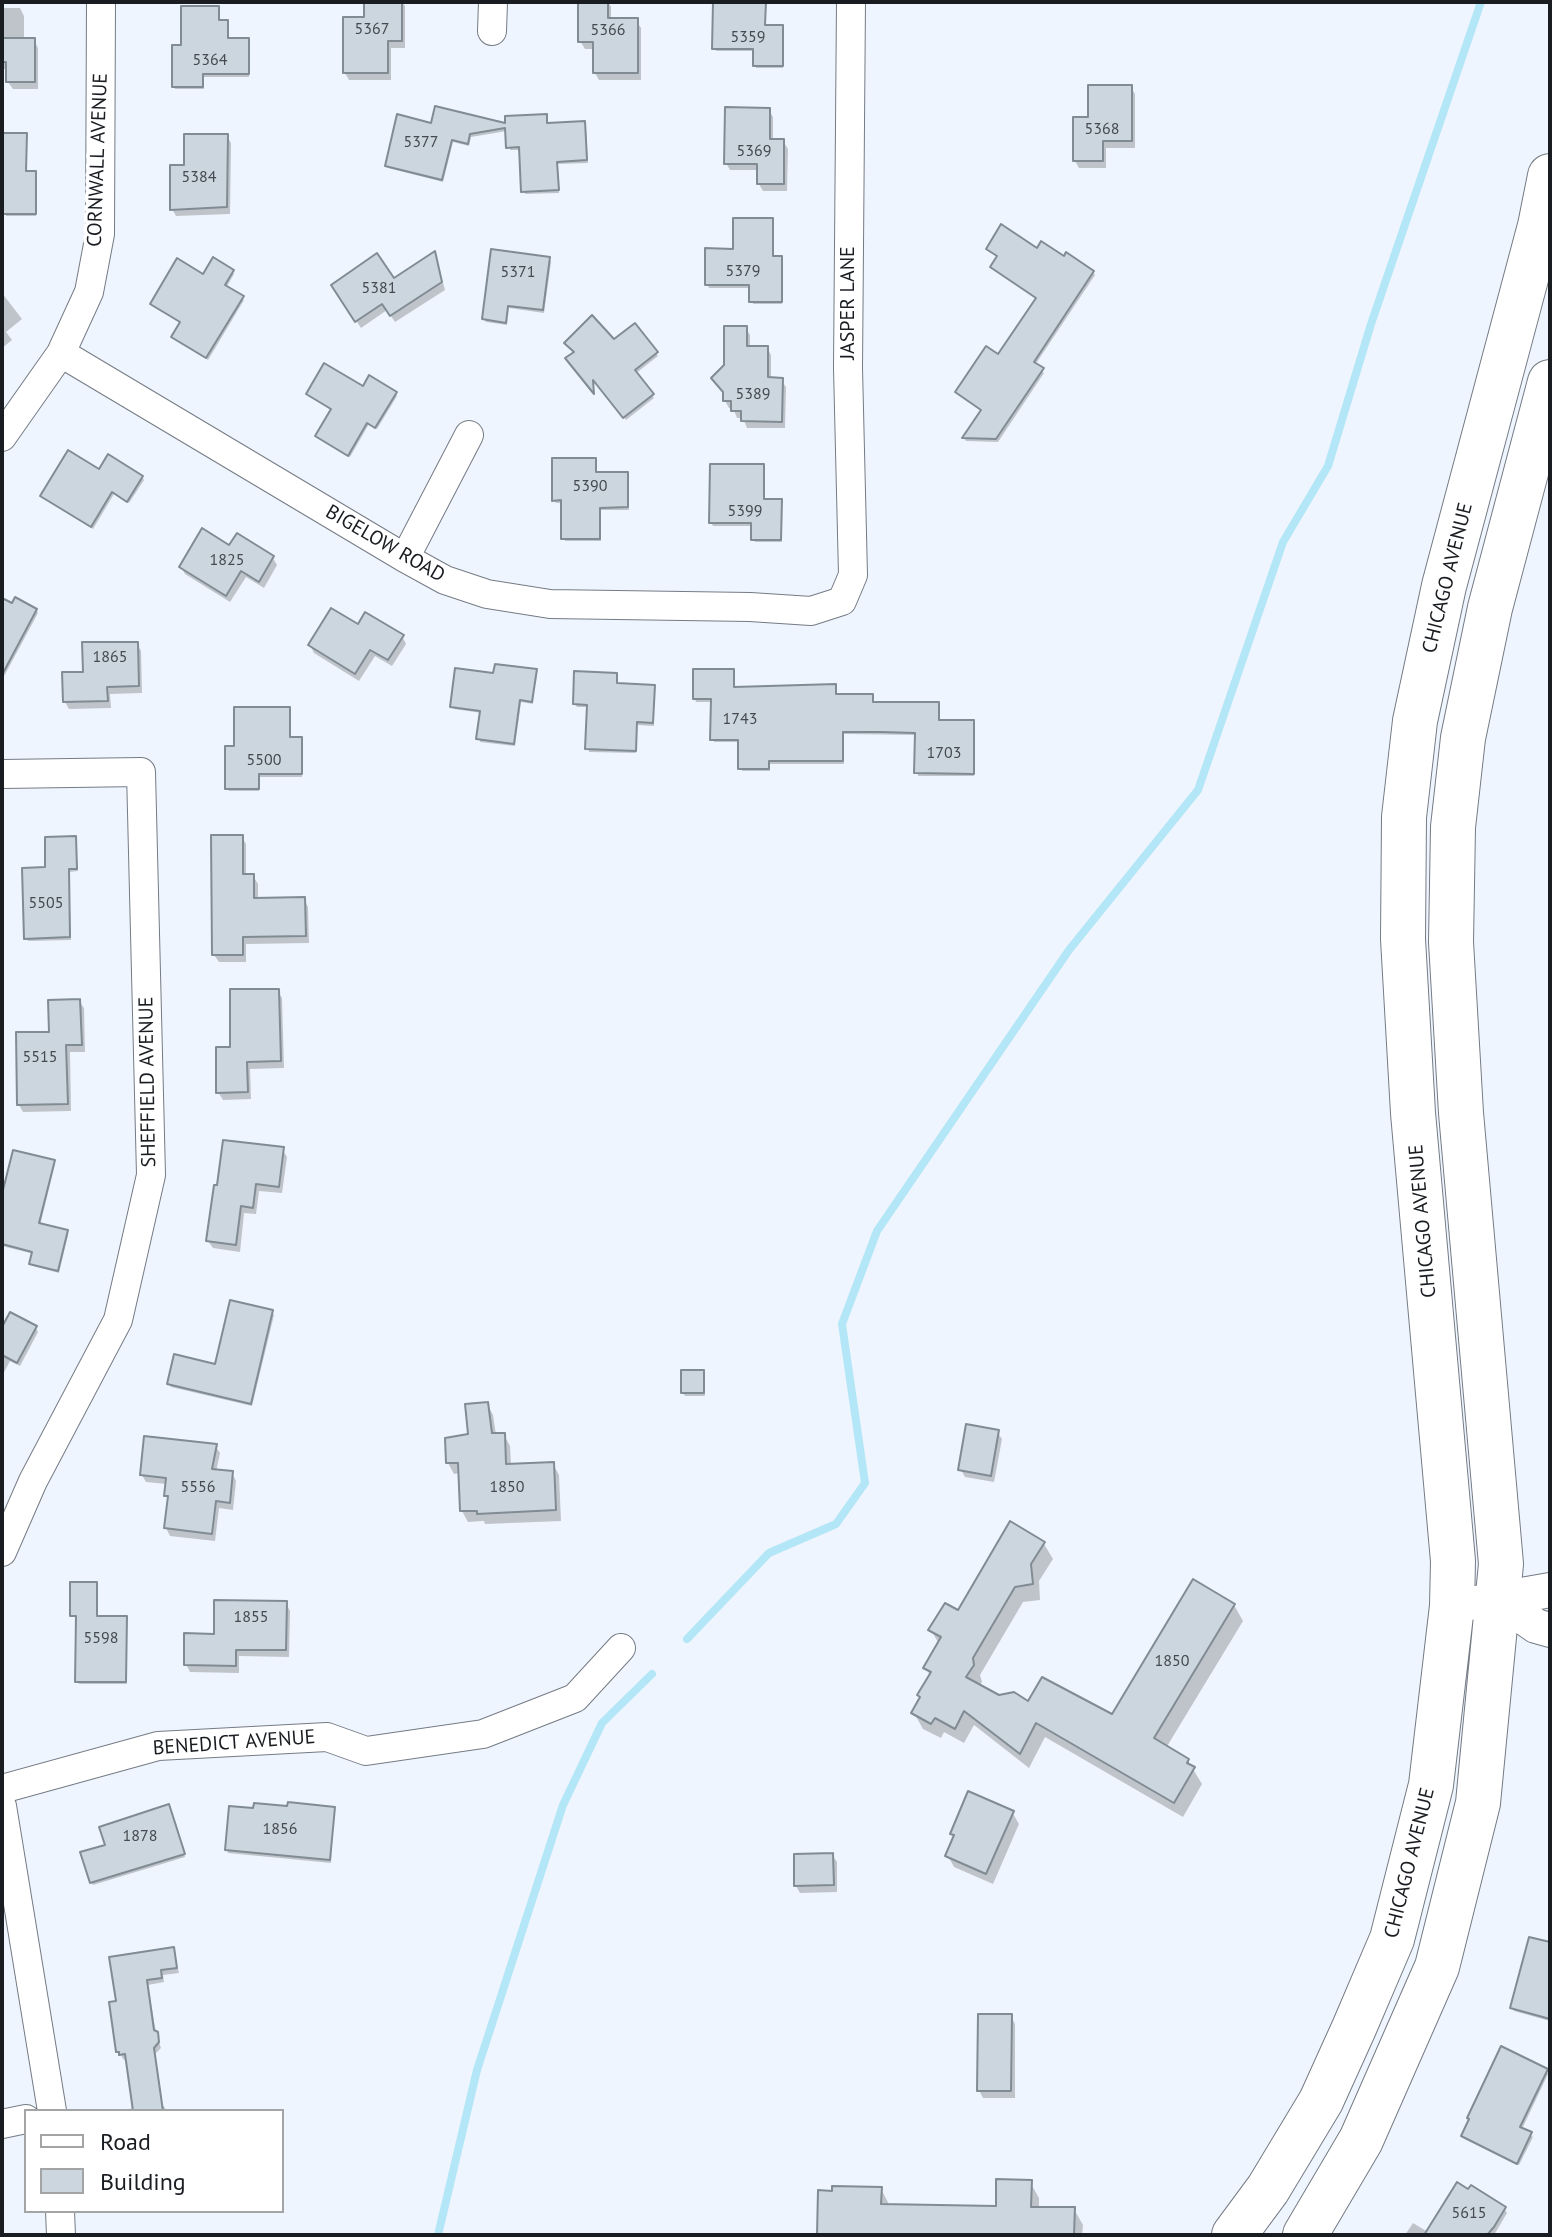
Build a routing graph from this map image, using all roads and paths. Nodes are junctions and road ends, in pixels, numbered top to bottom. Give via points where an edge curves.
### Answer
1 (101, 2) edge
2 (493, 2) edge
3 (851, 2) edge
4 (492, 31) dead end
5 (1550, 176) edge
6 (61, 353) junction
7 (1550, 382) edge
8 (469, 435) dead end
9 (2, 437) edge
10 (405, 558) junction
11 (842, 601) joint
12 (2, 774) edge
13 (2, 1552) edge
14 (1550, 1590) edge
15 (1499, 1600) junction
16 (1452, 1606) junction
17 (1550, 1630) edge
18 (621, 1648) dead end
19 (2, 1789) edge
20 (2, 1806) edge
21 (52, 2109) edge
22 (24, 2119) edge
23 (2, 2124) edge
24 (60, 2213) edge
25 (61, 2235) edge
26 (1234, 2235) edge
27 (1305, 2235) edge

1 - 6 street, CORNWALL AVENUE via 100,234 89,292
2 - 4 street
3 - 11 street, JASPER LANE via 848,368 853,575
5 - 16 main road, CHICAGO AVENUE via 1444,586 1415,721 1404,817 1403,939 1412,1097 1448,1485
6 - 9 street, CORNWALL AVENUE
6 - 10 street, BIGELOW ROAD
7 - 15 main road via 1487,623 1463,738 1453,827 1453,973 1461,1113 1497,1500
8 - 10 street
10 - 11 street, BIGELOW ROAD via 445,580 487,594 550,604 811,611
12 - 13 street, SHEFFIELD AVENUE via 141,772 151,1175 118,1320 33,1481
14 - 15 street
15 - 16 street
15 - 17 street
15 - 27 main road via 1478,1803 1437,1967 1361,2140
16 - 26 main road, CHICAGO AVENUE via 1431,1785 1392,1939 1321,2101
18 - 19 street, BENEDICT AVENUE via 575,1698 483,1734 366,1751 327,1737 158,1746
20 - 21 street
22 - 23 street
24 - 25 street

